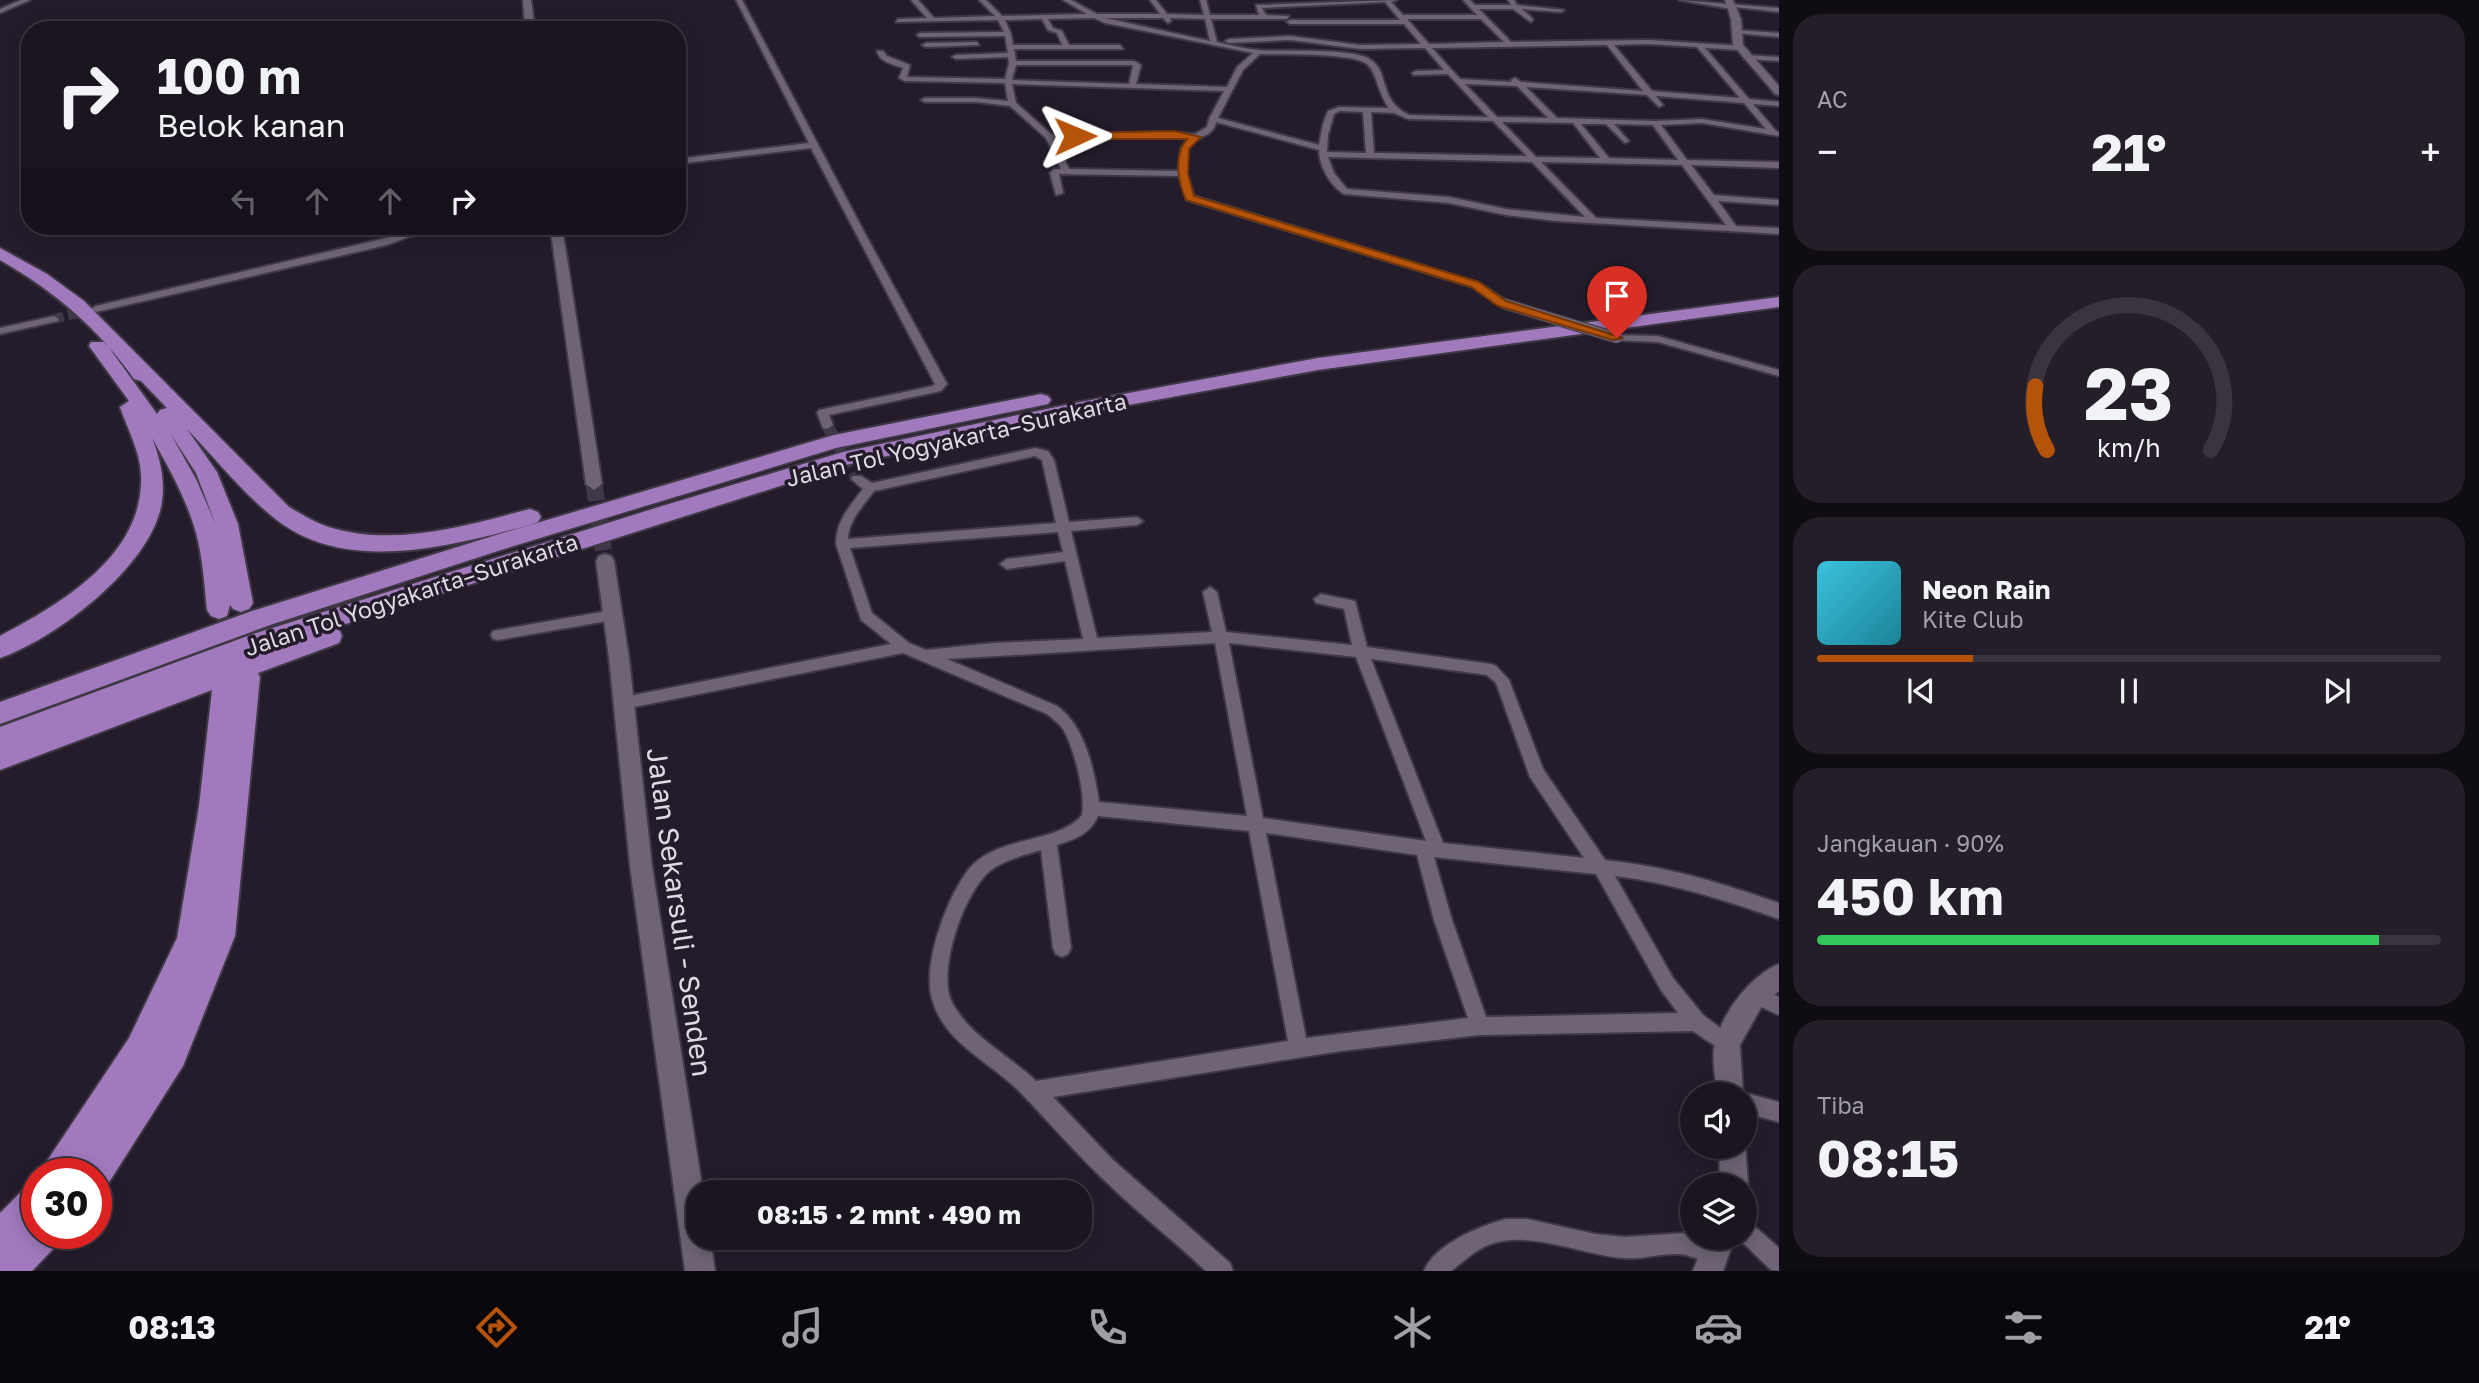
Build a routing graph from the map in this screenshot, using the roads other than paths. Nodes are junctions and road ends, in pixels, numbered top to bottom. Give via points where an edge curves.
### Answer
1 (27, 0) edge
2 (527, 0) edge
3 (739, 0) edge
4 (914, 0) edge
5 (982, 0) edge
6 (1066, 0) edge
7 (1153, 0) edge
8 (1203, 0) edge
9 (1386, 0) edge
10 (1399, 0) edge
11 (1466, 0) edge
12 (1682, 0) edge
13 (1282, 2) edge
14 (1513, 3) edge
15 (1730, 4) edge
16 (1472, 7) junction
17 (1561, 10) dead end
18 (1779, 10) edge
19 (0, 11) edge
20 (1093, 16) junction
21 (1164, 16) junction
22 (1208, 16) junction
23 (1044, 17) junction
24 (1264, 17) junction
25 (1483, 17) junction
26 (1000, 18) junction
27 (1289, 19) junction
28 (1403, 19) junction
29 (932, 20) junction
30 (1531, 20) dead end
31 (529, 21) edge
32 (898, 21) dead end
33 (1737, 32) junction
34 (920, 35) dead end
35 (1178, 35) junction
36 (1779, 35) edge
37 (1298, 40) junction
38 (1212, 42) junction
39 (1608, 42) junction
40 (1426, 44) junction
41 (1509, 44) junction
42 (926, 45) dead end
43 (1699, 45) junction
44 (1066, 47) junction
45 (1120, 47) dead end
46 (1011, 49) junction
47 (1258, 51) junction
48 (1743, 52) junction
49 (880, 53) dead end
50 (956, 57) dead end
51 (1779, 59) edge
52 (1450, 72) junction
53 (1416, 73) dead end
54 (1458, 81) junction
55 (1516, 81) junction
56 (1009, 82) junction
57 (1132, 85) junction
58 (1231, 89) junction
59 (1648, 92) junction
60 (1779, 92) edge
61 (925, 100) dead end
62 (1749, 102) junction
63 (1012, 104) junction
64 (1779, 104) edge
65 (1659, 105) dead end
66 (1367, 110) junction
67 (1395, 111) junction
68 (1213, 120) junction
69 (1496, 120) junction
70 (1554, 120) junction
71 (1574, 120) junction
72 (1607, 121) junction
73 (1655, 123) junction
74 (1776, 134) edge
75 (1049, 137) junction
76 (1197, 137) junction
77 (1625, 141) dead end
78 (815, 145) junction
79 (1322, 151) junction
80 (1370, 155) junction
81 (1533, 158) junction
82 (1606, 160) junction
83 (686, 161) edge
84 (1686, 163) junction
85 (1777, 167) edge
86 (1066, 171) junction
87 (1183, 174) junction
88 (1059, 193) dead end
89 (1712, 198) junction
90 (1779, 202) edge
91 (1594, 220) junction
92 (1734, 229) junction
93 (1779, 231) edge
94 (400, 235) edge
95 (408, 235) edge
96 (557, 235) edge
97 (402, 237) junction
98 (0, 253) edge
99 (0, 267) edge
100 (1779, 289) edge
101 (1779, 302) edge
102 (96, 309) tunnel mouth
103 (54, 319) tunnel mouth
104 (0, 331) edge
105 (125, 366) junction
106 (1779, 373) edge
107 (1147, 388) junction
108 (1075, 401) junction
109 (830, 433) junction
110 (593, 484) tunnel mouth
111 (670, 511) junction
112 (1137, 521) dead end
113 (1065, 525) junction
114 (842, 544) junction
115 (1072, 555) junction
116 (605, 561) tunnel mouth
117 (1007, 564) dead end
118 (1210, 592) dead end
119 (1321, 599) dead end
120 (241, 603) dead end
121 (219, 610) dead end
122 (613, 615) junction
123 (498, 635) dead end
124 (1221, 638) junction
125 (1091, 644) junction
126 (904, 647) junction
127 (0, 648) edge
128 (1362, 651) junction
129 (926, 656) junction
130 (624, 703) junction
131 (0, 713) edge
132 (0, 738) edge
133 (0, 758) edge
134 (1091, 809) junction
135 (1255, 824) junction
136 (1048, 842) junction
137 (1430, 848) junction
138 (1601, 868) junction
139 (1779, 911) edge
140 (1062, 948) dead end
141 (1779, 976) edge
142 (1754, 995) junction
143 (1779, 1006) edge
144 (1696, 1022) junction
145 (1480, 1026) junction
146 (1727, 1045) junction
147 (1299, 1048) junction
148 (1729, 1082) edge
149 (1032, 1091) junction
150 (1757, 1106) edge
151 (1779, 1112) edge
152 (70, 1158) edge
153 (103, 1158) edge
154 (21, 1218) edge
155 (0, 1239) edge
156 (1757, 1241) edge
157 (27, 1249) edge
158 (1715, 1254) edge
159 (1779, 1262) edge
160 (6, 1271) edge
161 (700, 1271) edge
162 (1222, 1271) edge
163 (1435, 1271) edge

1 - 19 street
2 - 31 street
3 - 78 street
4 - 29 street
5 - 26 street
6 - 20 street
7 - 21 street
8 - 22 street
9 - 10 street
9 - 13 street
9 - 28 street
11 - 16 street
12 - 15 street
13 - 24 street via 1258,6
13 - 27 street
14 - 16 street
14 - 17 street
14 - 30 street
15 - 18 street
15 - 33 street
16 - 25 street
20 - 21 street
20 - 23 street
20 - 35 street
21 - 22 street
21 - 35 street
22 - 24 street
22 - 38 street
23 - 26 street
23 - 44 street via 1050,29 1060,32
24 - 27 street
25 - 28 street
25 - 41 street
26 - 29 street
26 - 46 street
27 - 28 street
27 - 37 street
28 - 40 street
29 - 32 street
33 - 36 street
33 - 48 street
34 - 46 street
35 - 38 street
37 - 38 street
37 - 40 street via 1353,46
38 - 47 street
39 - 41 street
39 - 43 street
39 - 59 street
40 - 41 street
40 - 52 street
42 - 46 street
43 - 48 street
43 - 62 street
44 - 45 street
44 - 46 street
46 - 50 street
46 - 56 street
46 - 57 street via 1134,63
47 - 58 street via 1240,69
47 - 67 street via 1337,54 1367,60
48 - 51 street
48 - 60 street
49 - 56 street via 907,67 905,79
52 - 53 street
52 - 54 street
54 - 55 street
54 - 69 street
55 - 59 street
55 - 70 street
56 - 57 street
56 - 63 street
57 - 58 street
58 - 68 street
59 - 62 street
59 - 65 street
61 - 63 street
62 - 64 street
62 - 74 street
63 - 75 street
66 - 67 street
66 - 79 street via 1332,111
66 - 80 street
67 - 69 street via 1408,117
68 - 76 street via 1208,132
68 - 79 street
69 - 70 street
69 - 81 street
70 - 71 street
71 - 72 street
71 - 82 street
72 - 73 street
72 - 77 street
73 - 74 street via 1709,122
73 - 84 street
75 - 76 street
75 - 86 street
76 - 87 street via 1185,149
78 - 83 street
78 - 109 street via 941,384 937,390 822,413
79 - 80 street
79 - 91 street via 1326,167 1347,191
80 - 81 street
81 - 82 street
81 - 91 street
82 - 84 street
84 - 85 street
84 - 89 street
86 - 87 street
86 - 88 street via 1054,173
87 - 106 street, bridge via 1190,198 1476,285 1502,303 1617,338 1658,339
89 - 90 street
89 - 92 street
91 - 92 street
92 - 93 street
94 - 97 street
95 - 97 street
96 - 110 street
97 - 102 street
98 - 105 highway via 90,314
99 - 105 highway via 61,307
100 - 107 highway, Jalan Tol Yogyakarta–Surakarta via 1305,352
101 - 107 highway, Jalan Tol Yogyakarta–Surakarta
103 - 104 street
105 - 109 highway via 281,512 336,538 367,542 421,540 505,524
105 - 120 highway via 206,472 227,524
105 - 121 highway via 186,478 206,528
105 - 127 highway via 152,473 152,498 144,526 120,562 88,594
107 - 108 highway, Jalan Tol Yogyakarta–Surakarta
108 - 109 highway, Jalan Tol Yogyakarta–Surakarta
108 - 111 highway, Jalan Tol Yogyakarta–Surakarta via 844,459
109 - 131 highway, Jalan Tol Yogyakarta–Surakarta via 261,618
111 - 132 highway, Jalan Tol Yogyakarta–Surakarta via 238,649
111 - 133 highway
112 - 113 street
113 - 114 street
113 - 114 street via 1048,460 1035,452 864,484 844,525
113 - 115 street
114 - 126 street via 866,616
115 - 117 street
115 - 125 street
116 - 122 street, Jalan Sekarsuli - Senden
118 - 124 street
119 - 128 street via 1350,605
122 - 123 street
122 - 130 street, Jalan Sekarsuli - Senden
124 - 125 street
124 - 128 street
124 - 135 street
125 - 129 street
126 - 129 street
126 - 130 street
128 - 137 street
128 - 138 street via 1497,674 1536,772
129 - 134 street via 1061,717 1075,743
130 - 161 street, Jalan Sekarsuli - Senden via 641,866
134 - 135 street
134 - 136 street via 1084,825
135 - 137 street
135 - 147 street
136 - 140 street
136 - 149 street via 1000,857 975,875 955,914 937,976 942,1000 964,1034
137 - 138 street
137 - 145 street via 1443,920
138 - 139 street via 1672,876
138 - 144 street via 1667,984
141 - 142 street
142 - 143 street
142 - 146 street
144 - 145 street
144 - 146 street
145 - 147 street
146 - 148 street
147 - 149 street
149 - 162 street via 1118,1180
150 - 151 street
152 - 153 highway via 141,1050 192,940 236,680 236,800 220,936 171,1054
154 - 155 highway
156 - 159 street
157 - 160 highway
158 - 163 street via 1682,1243 1623,1248 1554,1233 1501,1228 1477,1238

